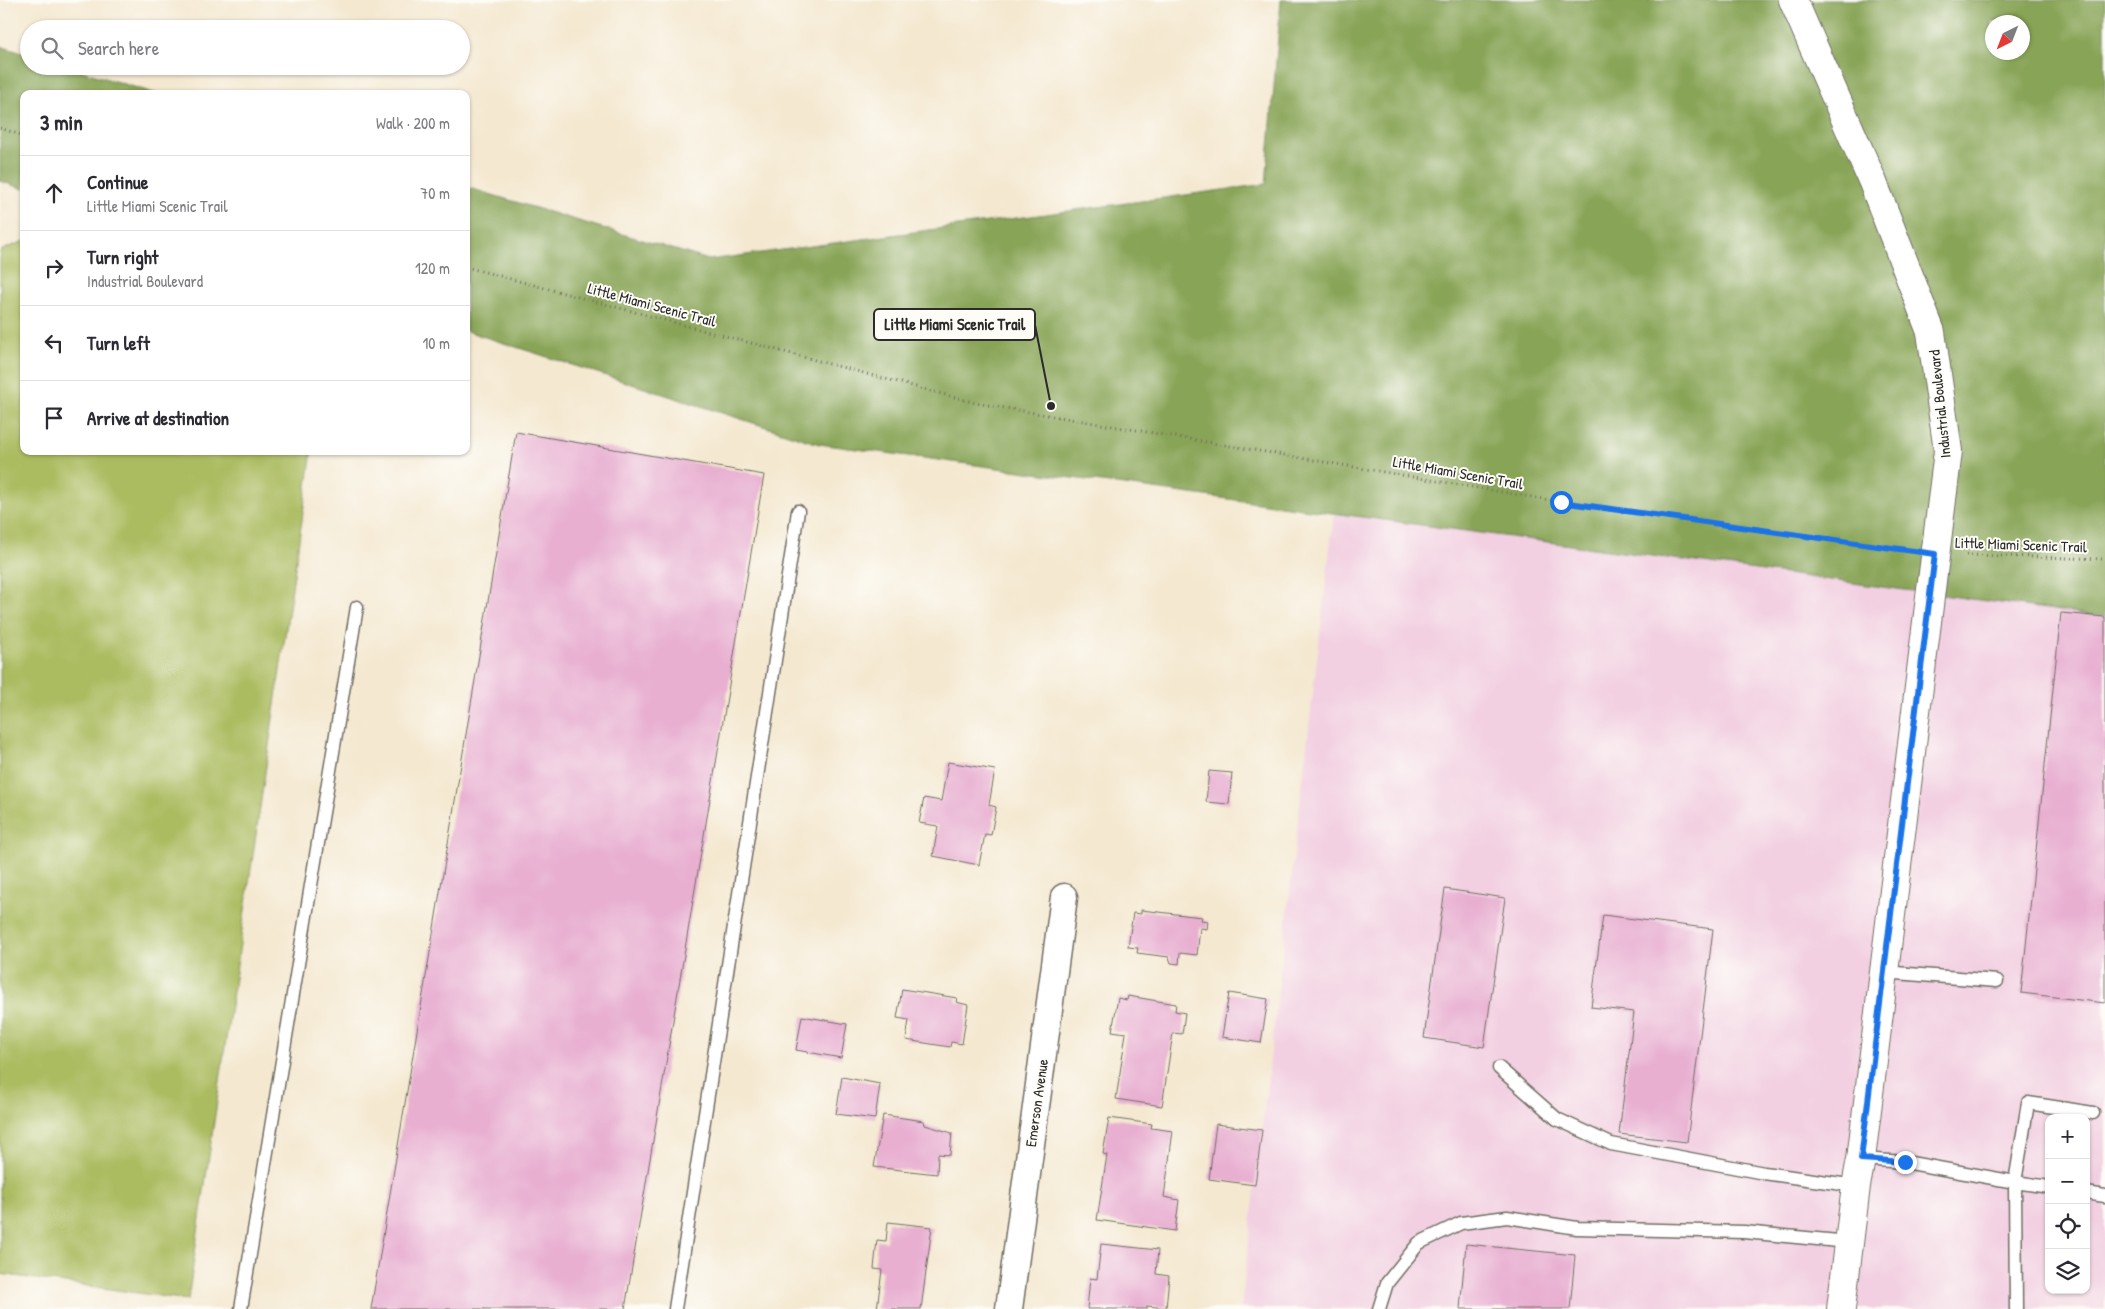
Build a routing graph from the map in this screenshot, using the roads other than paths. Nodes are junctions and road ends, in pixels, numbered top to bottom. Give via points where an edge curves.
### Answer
1 (1794, 0) edge
2 (798, 511) dead end
3 (357, 607) dead end
4 (1064, 897) dead end
5 (1883, 972) junction
6 (1997, 981) dead end
7 (1499, 1068) dead end
8 (2093, 1113) dead end
9 (1861, 1159) junction
10 (2015, 1182) junction
11 (1856, 1186) junction
12 (2045, 1186) edge
13 (2090, 1194) edge
14 (2105, 1196) edge
15 (1849, 1242) junction
16 (241, 1309) edge
17 (675, 1309) edge
18 (1009, 1309) edge
19 (1379, 1309) edge
20 (1841, 1309) edge
21 (2016, 1309) edge

1 - 5 street, Industrial Boulevard via 1872,180 1931,332 1948,451
2 - 17 lane
3 - 16 lane
4 - 18 street, Emerson Avenue
5 - 6 lane
5 - 9 street, Industrial Boulevard
7 - 11 lane via 1557,1119 1611,1144 1764,1173
8 - 10 lane via 2028,1103
9 - 10 lane via 1905,1162
9 - 11 street, Industrial Boulevard
10 - 12 lane
10 - 21 lane
11 - 15 street, Industrial Boulevard
13 - 14 lane
15 - 19 lane via 1744,1232 1577,1228 1507,1217 1461,1223 1419,1243 1387,1283
15 - 20 street, Industrial Boulevard

